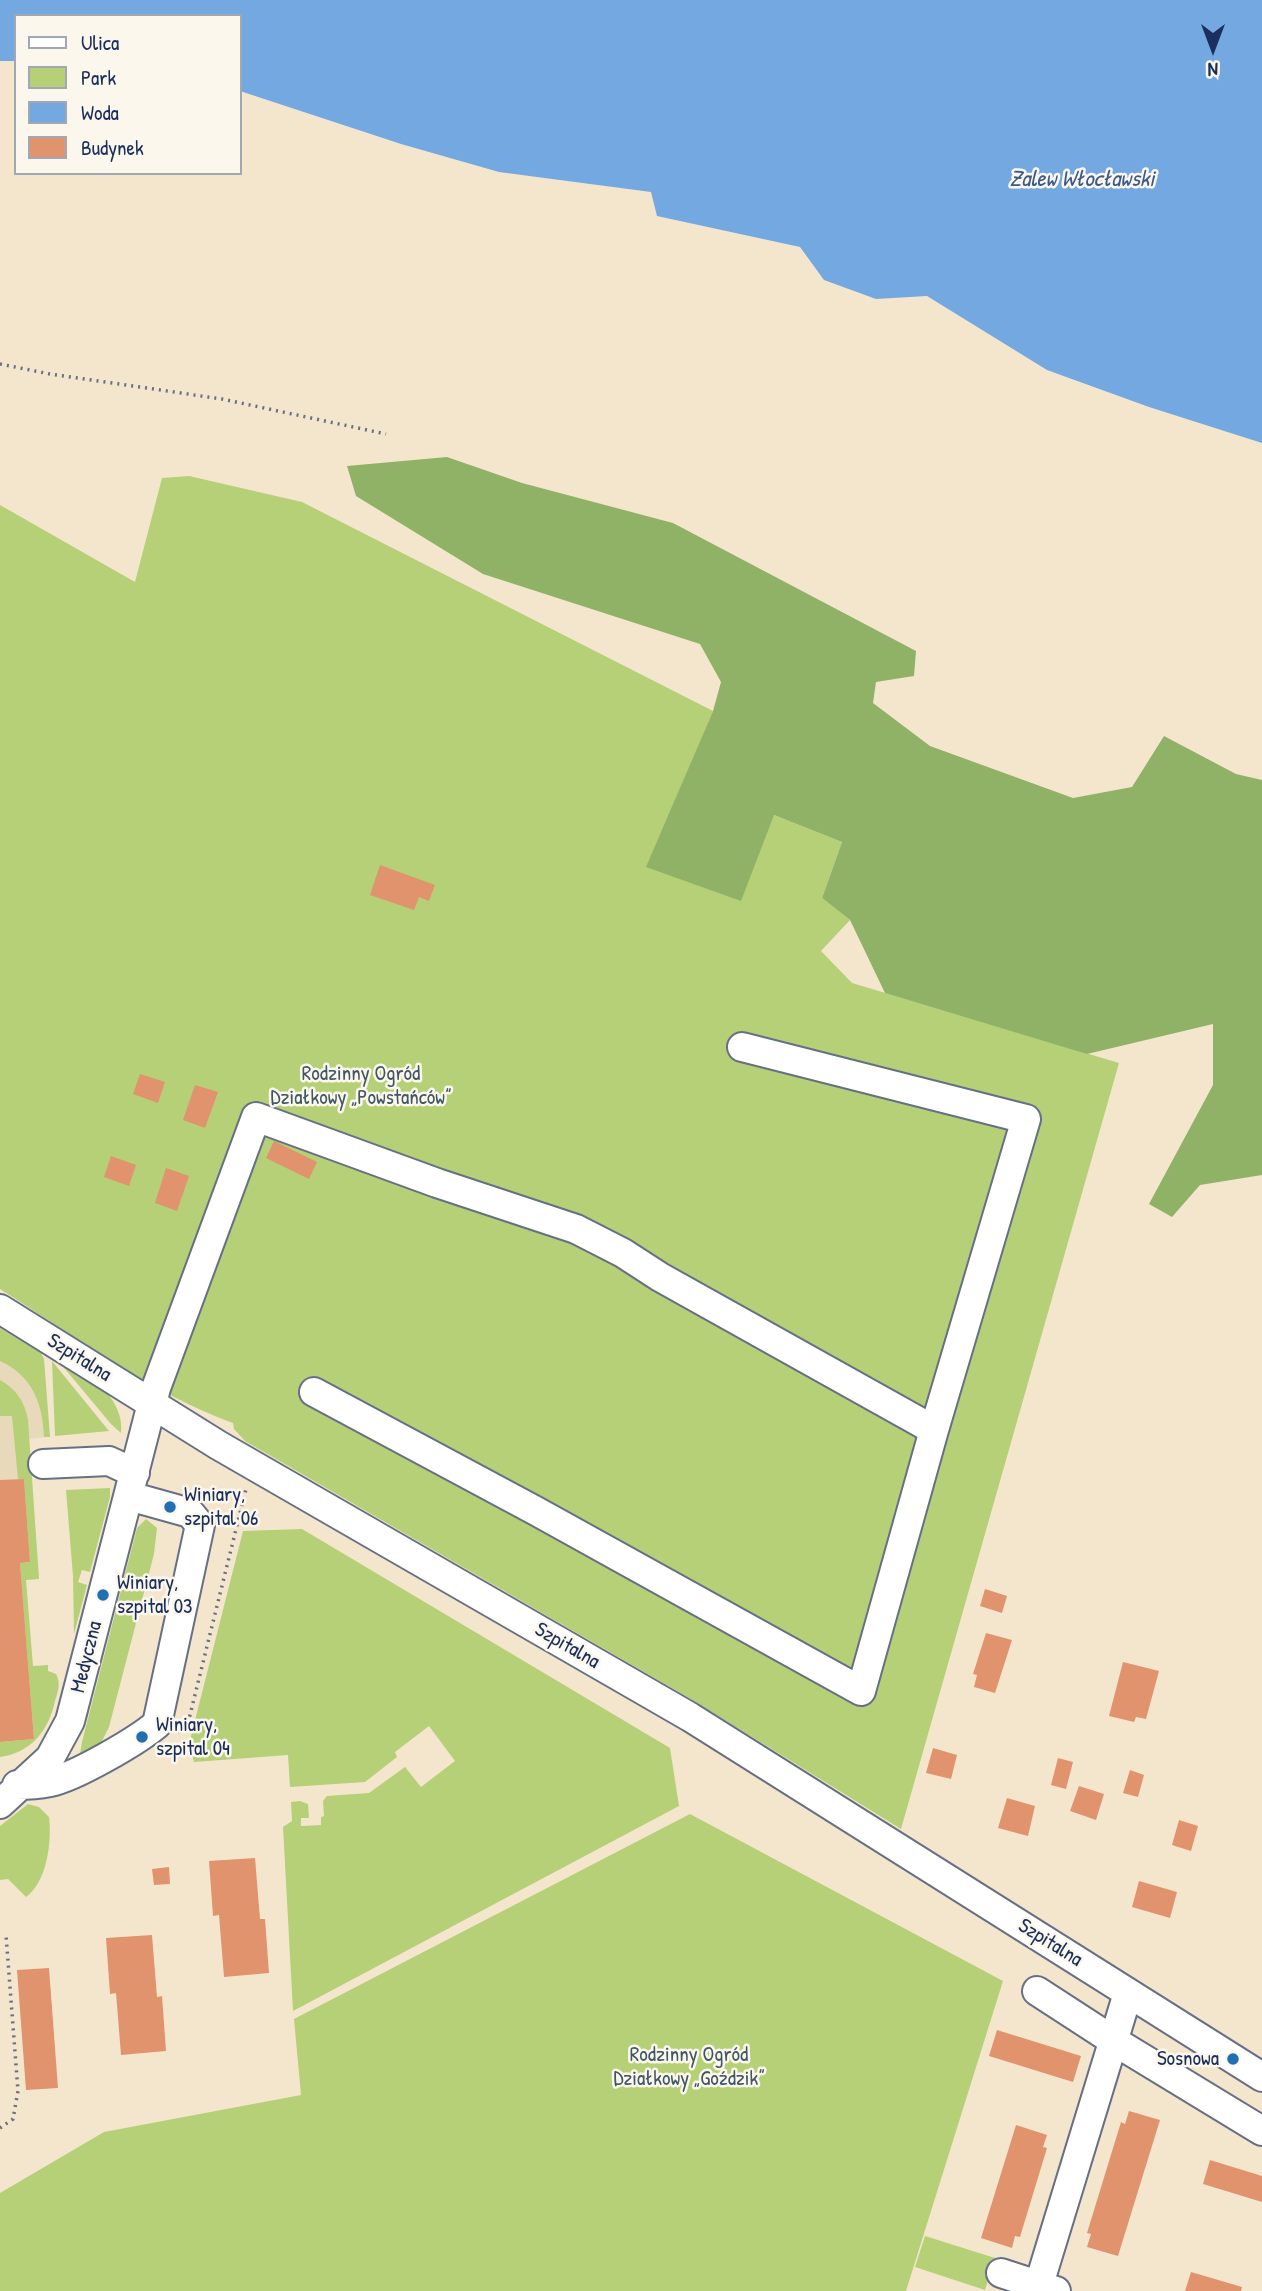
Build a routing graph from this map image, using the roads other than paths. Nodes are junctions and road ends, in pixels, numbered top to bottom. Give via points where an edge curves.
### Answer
1 (742, 1047) dead end
2 (0, 1309) edge
3 (314, 1392) dead end
4 (152, 1405) junction
5 (934, 1430) junction
6 (43, 1464) dead end
7 (132, 1484) junction
8 (11, 1785) edge
9 (0, 1804) edge
10 (1037, 1991) dead end
11 (1128, 1993) junction
12 (1114, 2041) junction
13 (1262, 2077) edge
14 (1262, 2131) edge
15 (1001, 2273) dead end
16 (1044, 2289) edge

1 - 5 street via 1026,1119
2 - 4 street, Szpitalna
3 - 5 street via 861,1691
4 - 5 street, Medyczna via 256,1117 576,1229
4 - 7 street, Medyczna
4 - 11 street, Szpitalna via 690,1717
6 - 7 street via 109,1461
7 - 8 street, Medyczna via 70,1721 50,1758
7 - 8 street via 190,1513 200,1525 157,1724 142,1737 51,1782
8 - 9 street, Medyczna
10 - 12 street
11 - 12 street
11 - 13 street, Szpitalna
12 - 14 street
12 - 16 street
15 - 16 street

